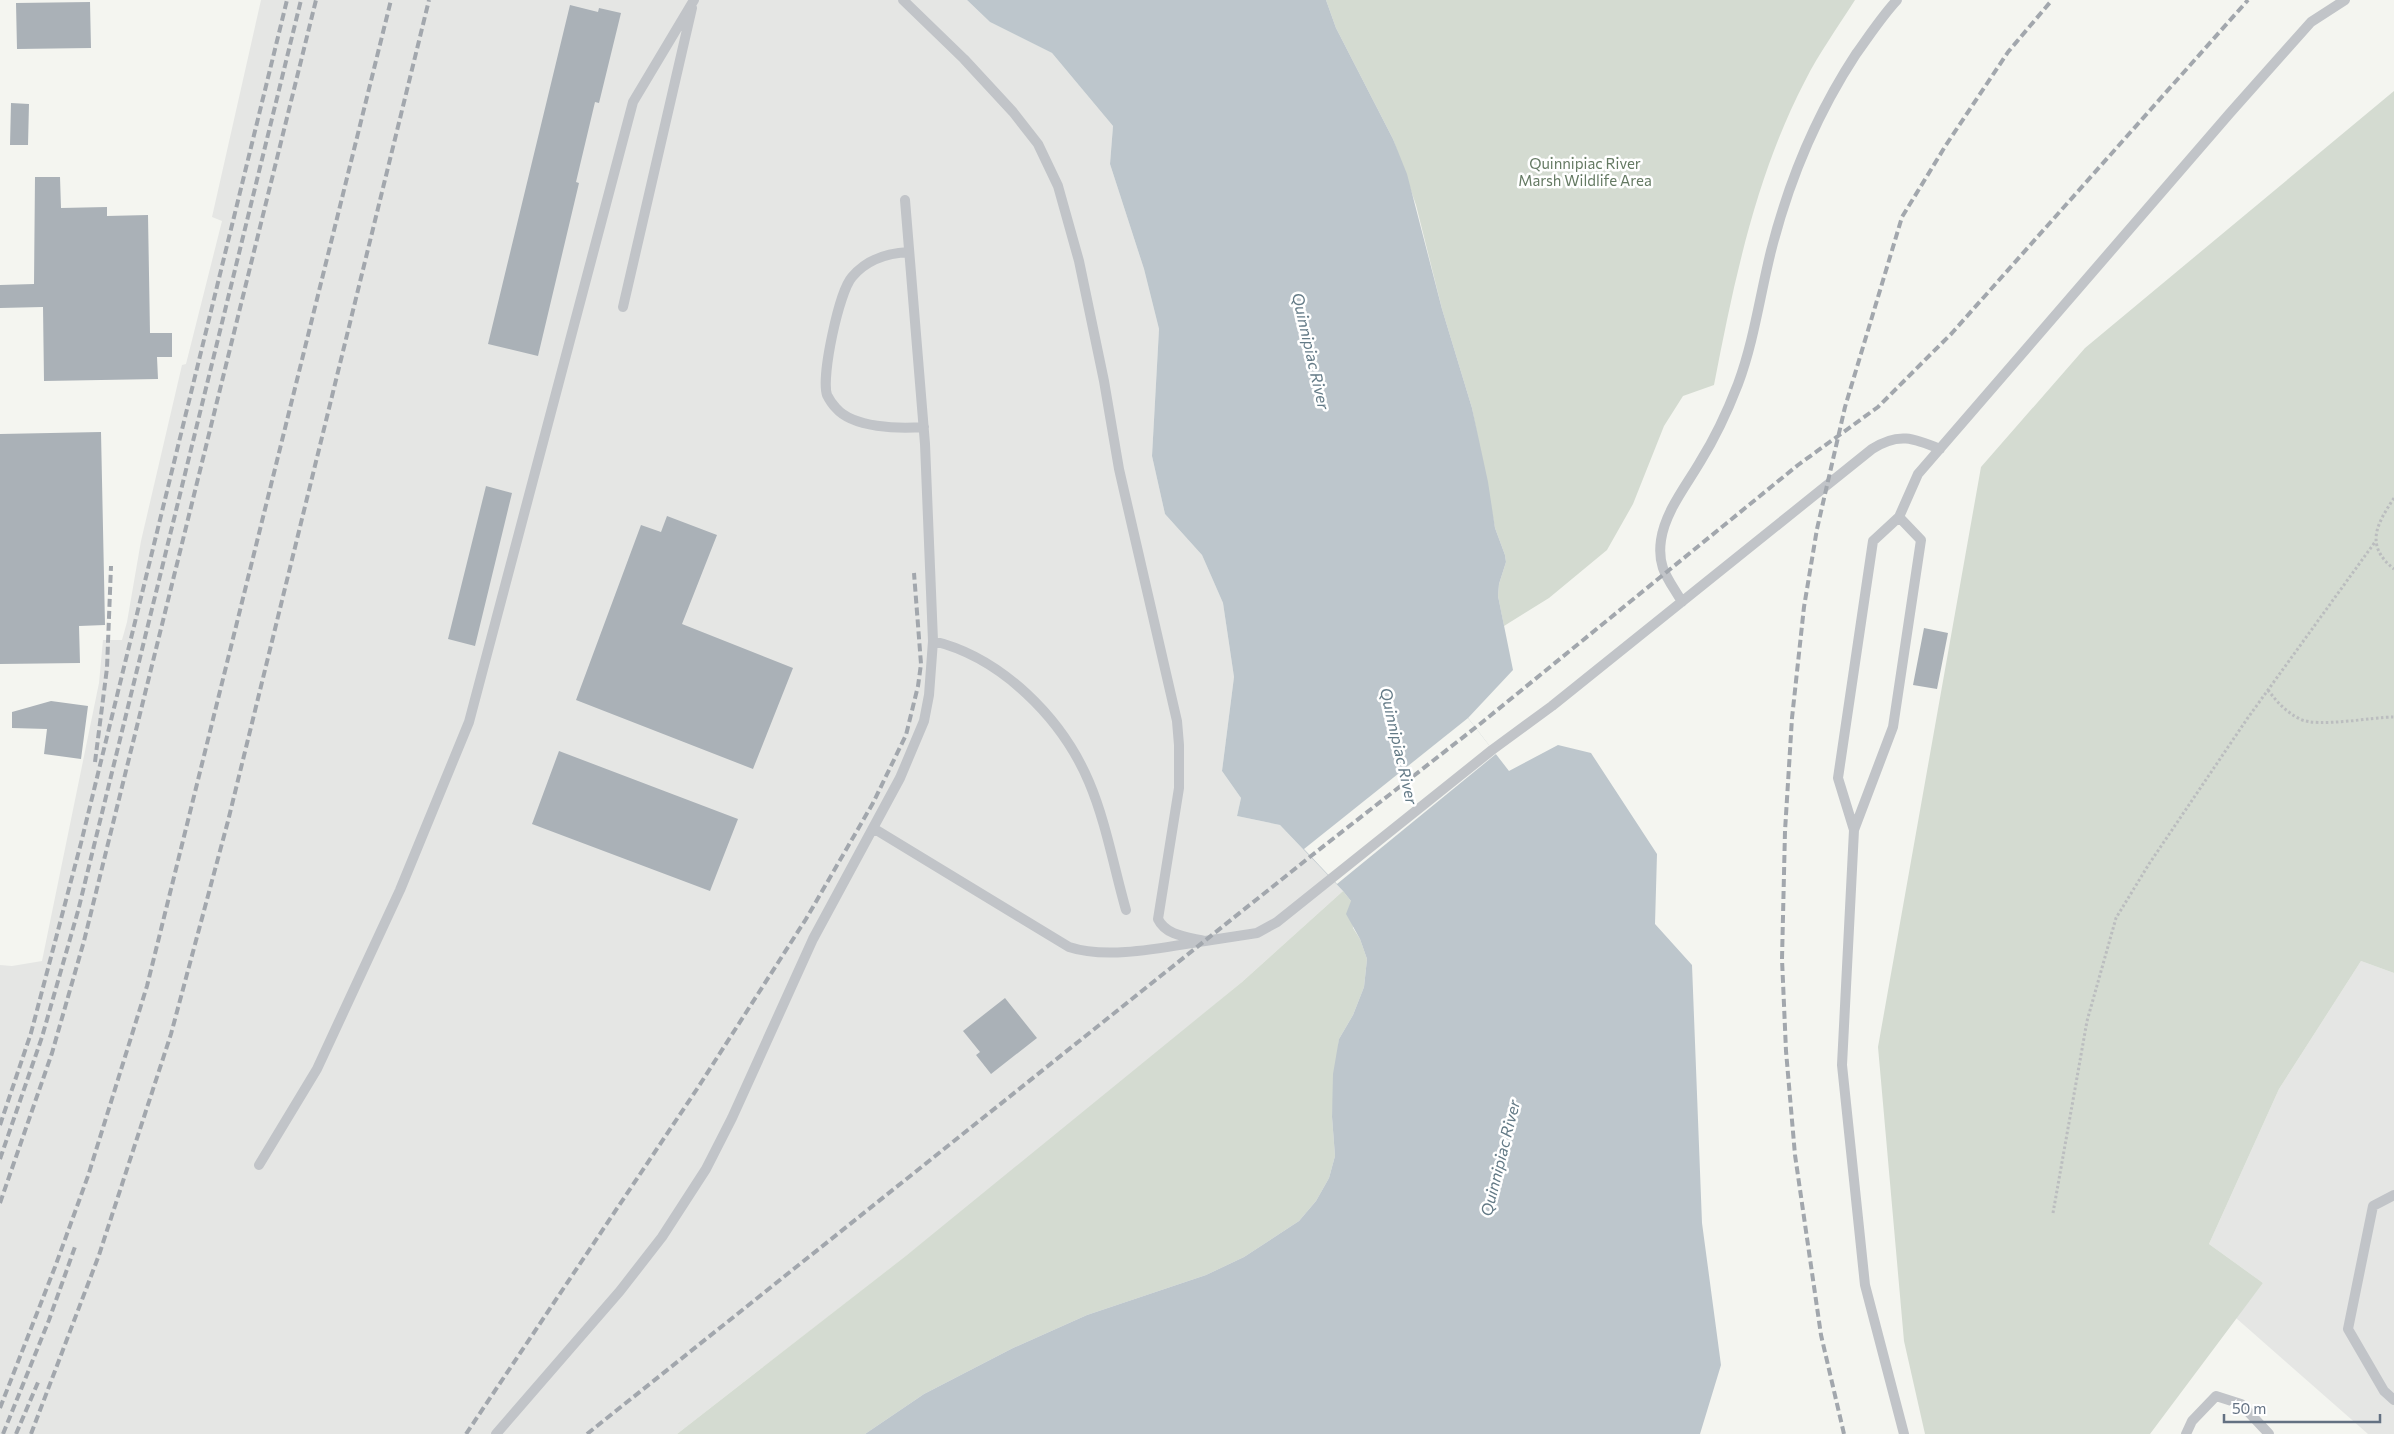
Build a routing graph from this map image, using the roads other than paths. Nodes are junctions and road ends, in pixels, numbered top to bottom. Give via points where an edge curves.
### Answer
1 (694, 0) edge
2 (903, 0) edge
3 (1897, 0) edge
4 (2345, 0) edge
5 (905, 200) dead end
6 (910, 252) junction
7 (623, 307) dead end
8 (924, 427) junction
9 (1940, 449) junction
10 (1899, 517) junction
11 (1682, 602) junction
12 (933, 641) junction
13 (873, 828) junction
14 (1854, 830) junction
15 (1126, 910) dead end
16 (1205, 941) junction
17 (259, 1165) dead end
18 (2394, 1195) edge
19 (2394, 1400) edge
20 (496, 1434) edge
21 (1904, 1434) edge
22 (2186, 1434) edge
23 (2269, 1434) edge

1 - 7 lane
1 - 17 lane via 634,102 469,722 400,890 317,1069
2 - 16 lane via 964,59 1026,127 1048,163 1066,210 1180,745 1179,788 1158,919 1162,927 1171,932
3 - 11 lane via 1846,70 1805,146 1771,252 1739,382 1703,458 1665,525 1661,537 1661,568
4 - 9 lane via 2311,22
5 - 6 lane
6 - 8 lane
6 - 8 lane via 892,252 876,258 851,277 843,293 829,352 827,395 840,412 859,421 882,426
8 - 12 lane
9 - 10 lane via 1918,474
9 - 11 lane via 1916,439 1885,441
10 - 14 lane via 1873,540 1838,778
10 - 14 lane via 1921,540 1893,727
11 - 16 lane via 1267,929
12 - 13 lane via 930,695 924,721 900,778
12 - 15 lane via 966,651 993,667 1037,705 1066,742 1096,802
13 - 16 lane via 1069,947 1082,951 1116,951
13 - 20 lane via 813,938 732,1118 701,1178 662,1237 620,1291
14 - 21 lane via 1842,1065 1865,1285
18 - 19 lane via 2374,1206 2348,1329 2384,1391
22 - 23 lane via 2192,1420 2216,1396 2241,1404

